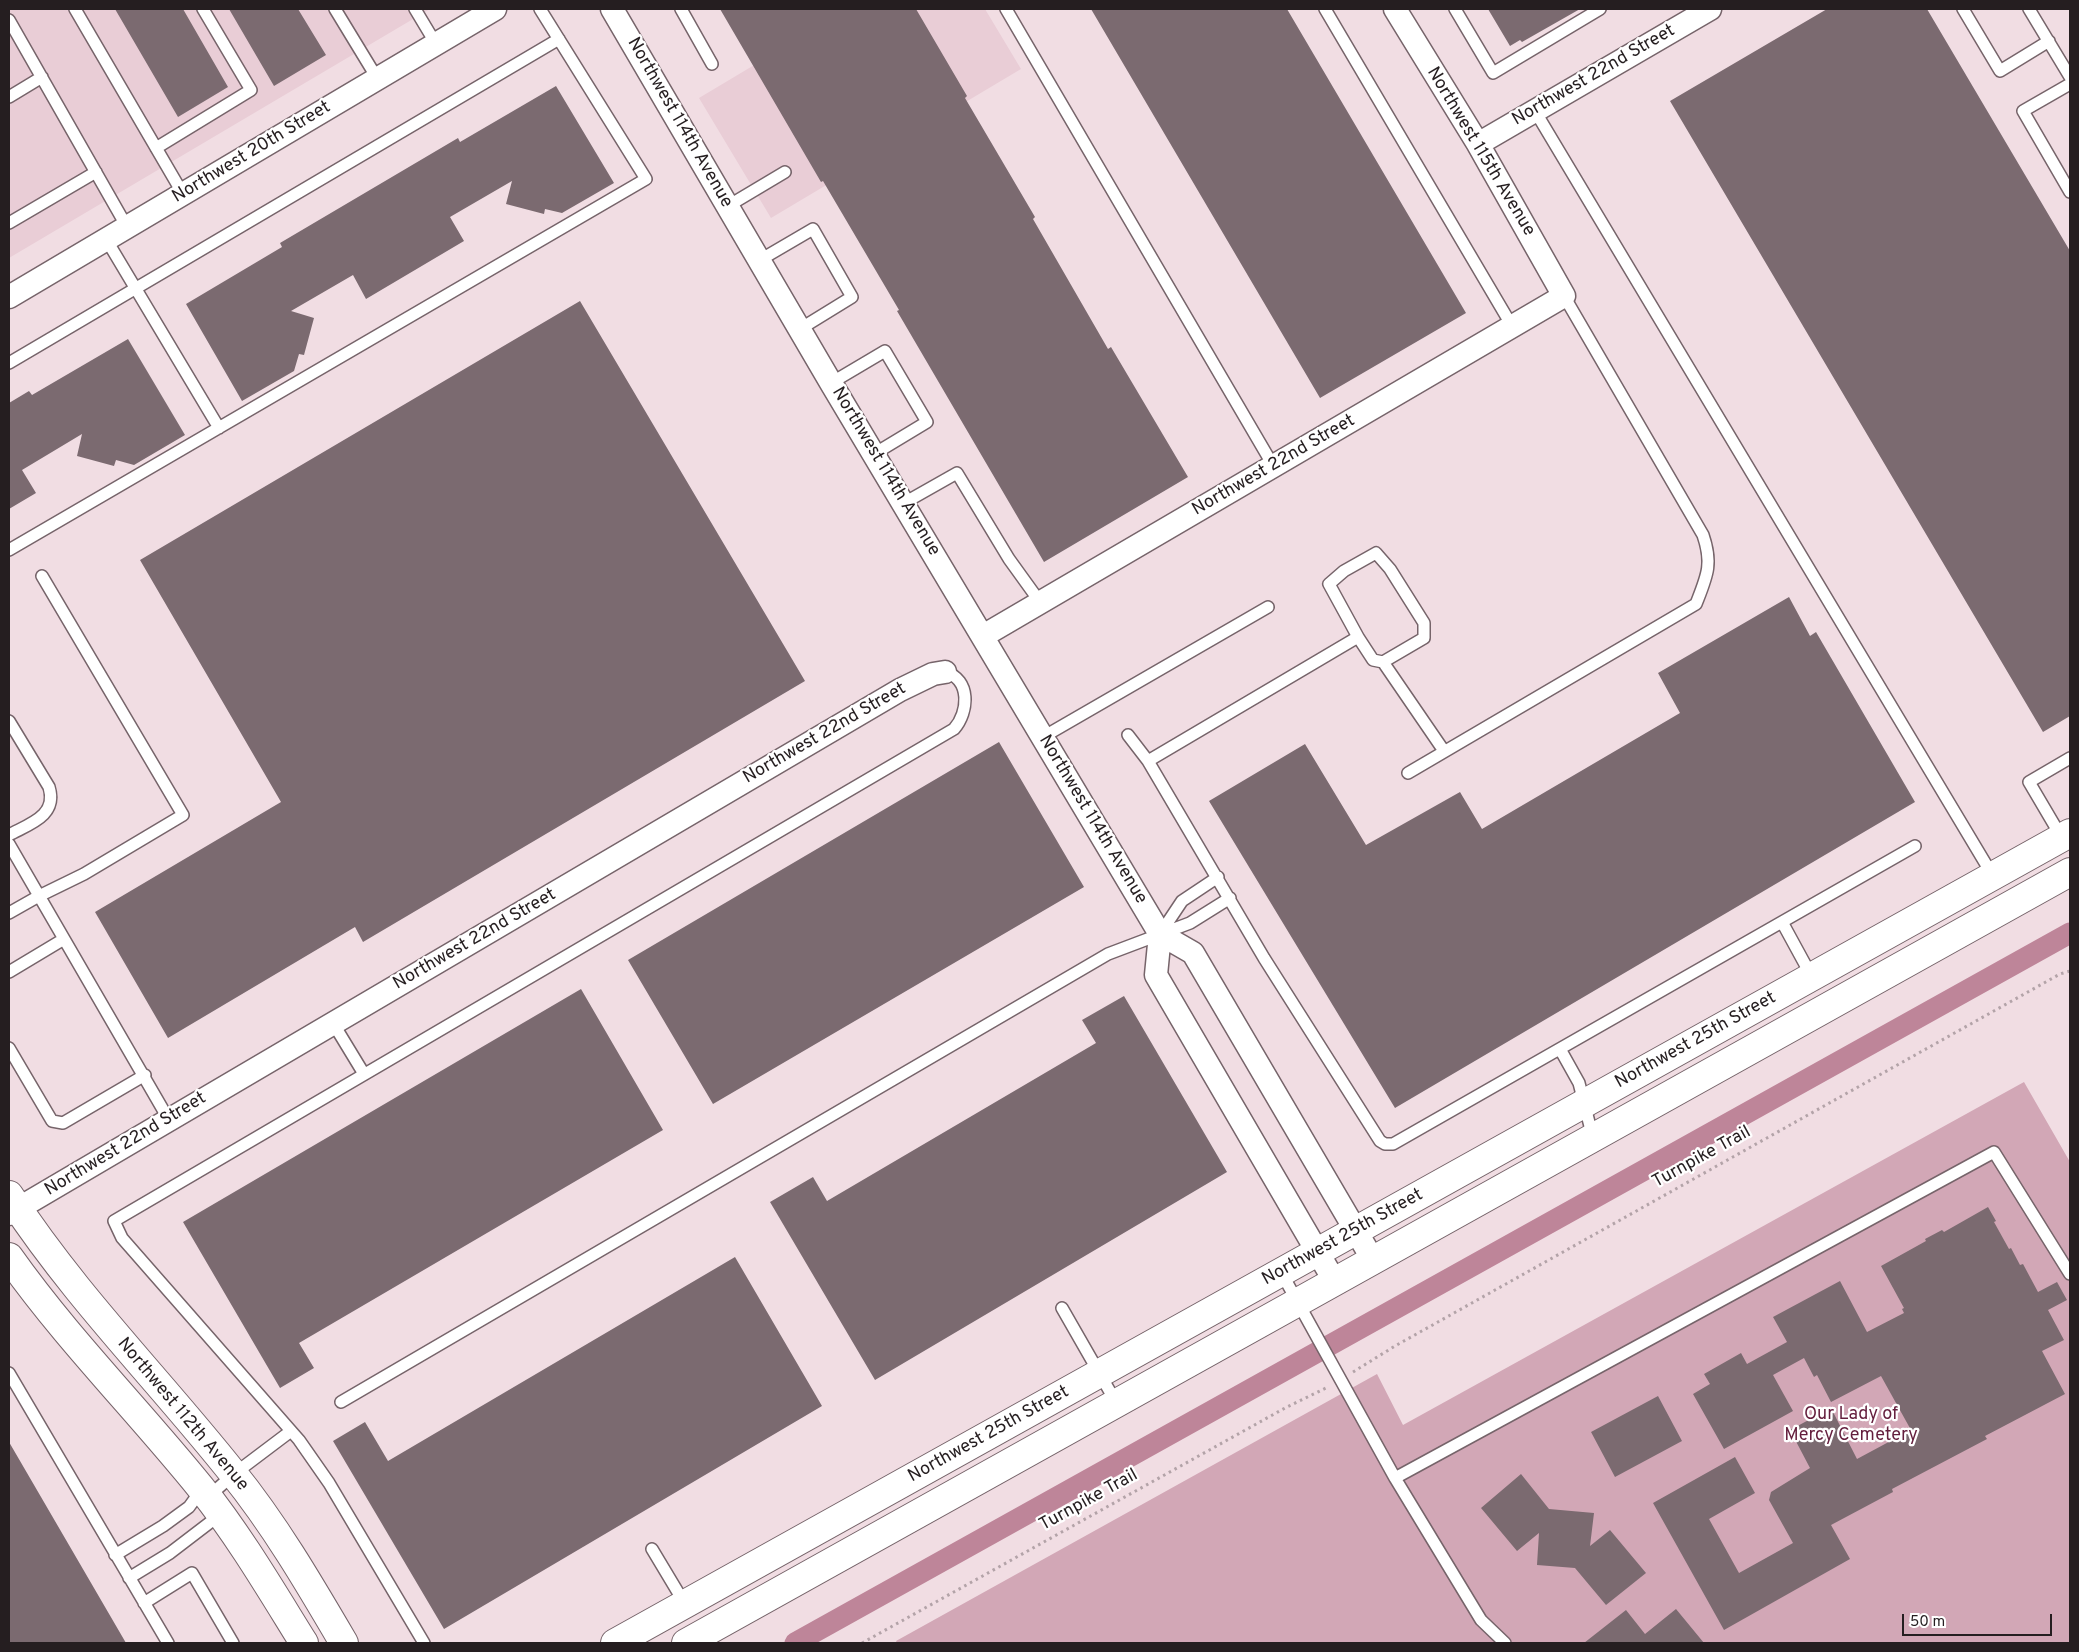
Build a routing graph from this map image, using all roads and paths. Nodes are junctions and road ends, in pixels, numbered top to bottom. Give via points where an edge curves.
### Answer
1 (76, 9) edge
2 (204, 9) edge
3 (335, 9) edge
4 (415, 9) edge
5 (495, 9) edge
6 (540, 9) edge
7 (612, 9) edge
8 (681, 9) edge
9 (1006, 9) edge
10 (1325, 9) edge
11 (1394, 9) edge
12 (1456, 9) edge
13 (1600, 9) edge
14 (1963, 9) edge
15 (2029, 9) edge
16 (1704, 10) edge
17 (9, 20) edge
18 (559, 39) junction
19 (2049, 42) junction
20 (436, 44) junction
21 (712, 64) dead end
22 (42, 77) junction
23 (2070, 77) edge
24 (377, 78) junction
25 (2070, 84) edge
26 (9, 97) edge
27 (1535, 111) junction
28 (1478, 144) junction
29 (156, 148) junction
30 (96, 172) junction
31 (785, 172) dead end
32 (2067, 179) edge
33 (2070, 192) edge
34 (183, 194) junction
35 (728, 206) junction
36 (9, 223) edge
37 (128, 227) junction
38 (106, 239) junction
39 (760, 260) junction
40 (136, 288) junction
41 (1564, 296) junction
42 (9, 297) edge
43 (1512, 326) junction
44 (800, 329) junction
45 (9, 363) edge
46 (831, 383) junction
47 (219, 428) junction
48 (874, 454) junction
49 (1274, 466) junction
50 (904, 503) junction
51 (9, 550) edge
52 (42, 576) dead end
53 (1040, 602) junction
54 (1268, 608) dead end
55 (983, 636) junction
56 (1358, 637) junction
57 (1383, 662) junction
58 (945, 672) joint
59 (9, 721) edge
60 (1128, 735) dead end
61 (1043, 737) junction
62 (1444, 751) junction
63 (2070, 758) edge
64 (1148, 761) junction
65 (1408, 772) dead end
66 (9, 835) edge
67 (2067, 841) edge
68 (9, 844) edge
69 (1915, 846) dead end
70 (2070, 872) edge
71 (1993, 876) junction
72 (1218, 877) junction
73 (39, 896) junction
74 (1230, 898) junction
75 (9, 913) edge
76 (1782, 922) junction
77 (1160, 934) junction
78 (64, 940) junction
79 (9, 972) edge
80 (2070, 972) edge
81 (1812, 977) junction
82 (333, 1023) junction
83 (9, 1048) edge
84 (1560, 1049) junction
85 (364, 1074) junction
86 (145, 1075) junction
87 (1585, 1103) junction
88 (170, 1120) junction
89 (1594, 1138) junction
90 (12, 1206) edge
91 (1357, 1230) junction
92 (1318, 1252) junction
93 (9, 1257) edge
94 (1374, 1260) junction
95 (1281, 1272) junction
96 (2070, 1274) edge
97 (1335, 1282) junction
98 (1297, 1302) junction
99 (1062, 1308) dead end
100 (1100, 1373) junction
101 (9, 1374) edge
102 (1349, 1375) dead end
103 (1330, 1386) dead end
104 (341, 1402) dead end
105 (1117, 1404) junction
106 (291, 1431) junction
107 (234, 1474) junction
108 (1395, 1478) junction
109 (210, 1500) junction
110 (652, 1549) dead end
111 (115, 1554) junction
112 (129, 1578) junction
113 (144, 1602) junction
114 (685, 1604) junction
115 (168, 1643) edge
116 (233, 1643) edge
117 (304, 1643) edge
118 (344, 1643) edge
119 (424, 1643) edge
120 (615, 1643) edge
121 (686, 1643) edge
122 (862, 1643) edge
123 (1505, 1643) edge

1 - 29 lane
2 - 29 lane via 251,90
3 - 24 lane
4 - 20 lane
5 - 20 street, Northwest 20th Street
6 - 18 lane
7 - 35 street, Northwest 114th Avenue
8 - 21 lane
9 - 49 lane
10 - 43 lane
11 - 28 street, Northwest 115th Avenue
12 - 13 lane via 1493,72
14 - 19 lane via 2000,71
15 - 19 lane
16 - 27 street, Northwest 22nd Street
17 - 22 lane
18 - 40 lane
18 - 47 lane via 646,179
19 - 23 lane
20 - 24 street, Northwest 20th Street
22 - 26 lane
22 - 30 lane
24 - 34 street, Northwest 20th Street
25 - 32 lane via 2023,111
27 - 28 street, Northwest 22nd Street
27 - 71 lane
28 - 41 street, Northwest 115th Avenue
29 - 34 lane
30 - 36 lane
30 - 37 lane
31 - 35 lane
32 - 33 lane
34 - 37 street, Northwest 20th Street
35 - 39 street, Northwest 114th Avenue
37 - 38 street, Northwest 20th Street
38 - 40 lane
38 - 42 street, Northwest 20th Street
39 - 44 street, Northwest 114th Avenue
39 - 44 lane via 813,229 852,297
40 - 45 lane
40 - 47 lane
41 - 43 street, Northwest 22nd Street
41 - 62 lane via 1703,534 1708,551 1708,574 1696,604
43 - 49 street, Northwest 22nd Street
44 - 46 street, Northwest 114th Avenue
46 - 48 street, Northwest 114th Avenue
46 - 48 lane via 884,351 927,422
47 - 51 lane
48 - 50 street, Northwest 114th Avenue
49 - 53 street, Northwest 22nd Street
50 - 53 lane via 957,472 1009,559
50 - 55 street, Northwest 114th Avenue
52 - 73 lane via 183,815 84,874
53 - 55 street, Northwest 22nd Street
54 - 61 lane
55 - 61 street, Northwest 114th Avenue
56 - 57 lane via 1373,660
56 - 57 lane via 1329,584 1344,571 1376,553 1424,623 1424,638
56 - 64 lane
57 - 62 lane
58 - 82 street, Northwest 22nd Street via 933,674 900,690
58 - 85 lane via 957,679 965,693 963,712 954,729
59 - 66 lane via 52,794 46,814
60 - 64 lane
61 - 77 street, Northwest 114th Avenue
62 - 65 lane
63 - 67 lane via 2029,782
64 - 72 lane
67 - 71 main road, Northwest 25th Street
68 - 73 lane
69 - 76 lane
70 - 89 main road, Northwest 25th Street
71 - 81 main road, Northwest 25th Street
72 - 74 lane
72 - 77 lane via 1182,901
73 - 75 lane
73 - 78 lane
74 - 77 lane via 1190,923
74 - 84 lane via 1380,1141 1385,1144 1393,1144
76 - 81 lane
76 - 84 lane
77 - 91 street, Northwest 114th Avenue via 1193,953
77 - 92 street via 1156,975
77 - 104 lane via 1108,954
78 - 79 lane
78 - 86 lane
80 - 102 path, Turnpike Trail via 2060,974 1472,1302
81 - 87 main road, Northwest 25th Street
82 - 85 lane
82 - 88 street, Northwest 22nd Street
83 - 86 lane via 52,1121 63,1123
84 - 87 lane via 1579,1083
85 - 106 lane via 114,1221 122,1238
86 - 88 lane
87 - 89 lane
87 - 91 main road, Northwest 25th Street
88 - 90 street, Northwest 22nd Street
89 - 94 main road, Northwest 25th Street
90 - 107 main road, Northwest 112th Avenue via 90,1306
91 - 92 main road, Northwest 25th Street
91 - 94 street, Northwest 114th Avenue
92 - 95 main road, Northwest 25th Street
92 - 97 street
93 - 109 main road, Northwest 112th Avenue via 62,1326
94 - 97 main road, Northwest 25th Street
95 - 98 lane
95 - 100 main road, Northwest 25th Street
96 - 108 lane via 1994,1152
97 - 98 main road, Northwest 25th Street
98 - 105 main road, Northwest 25th Street
98 - 108 lane
99 - 100 lane
100 - 105 lane
100 - 114 main road, Northwest 25th Street
101 - 111 lane
103 - 122 path, Turnpike Trail via 1284,1408
105 - 121 main road, Northwest 25th Street
106 - 107 lane
106 - 119 lane via 330,1483
107 - 109 lane
107 - 118 main road, Northwest 112th Avenue via 295,1561
108 - 123 lane via 1481,1620
109 - 111 lane via 189,1507
109 - 112 lane via 170,1553
109 - 117 main road, Northwest 112th Avenue via 252,1558
110 - 114 lane
111 - 112 lane
112 - 113 lane
113 - 115 lane
113 - 116 lane via 192,1573
114 - 120 main road, Northwest 25th Street

